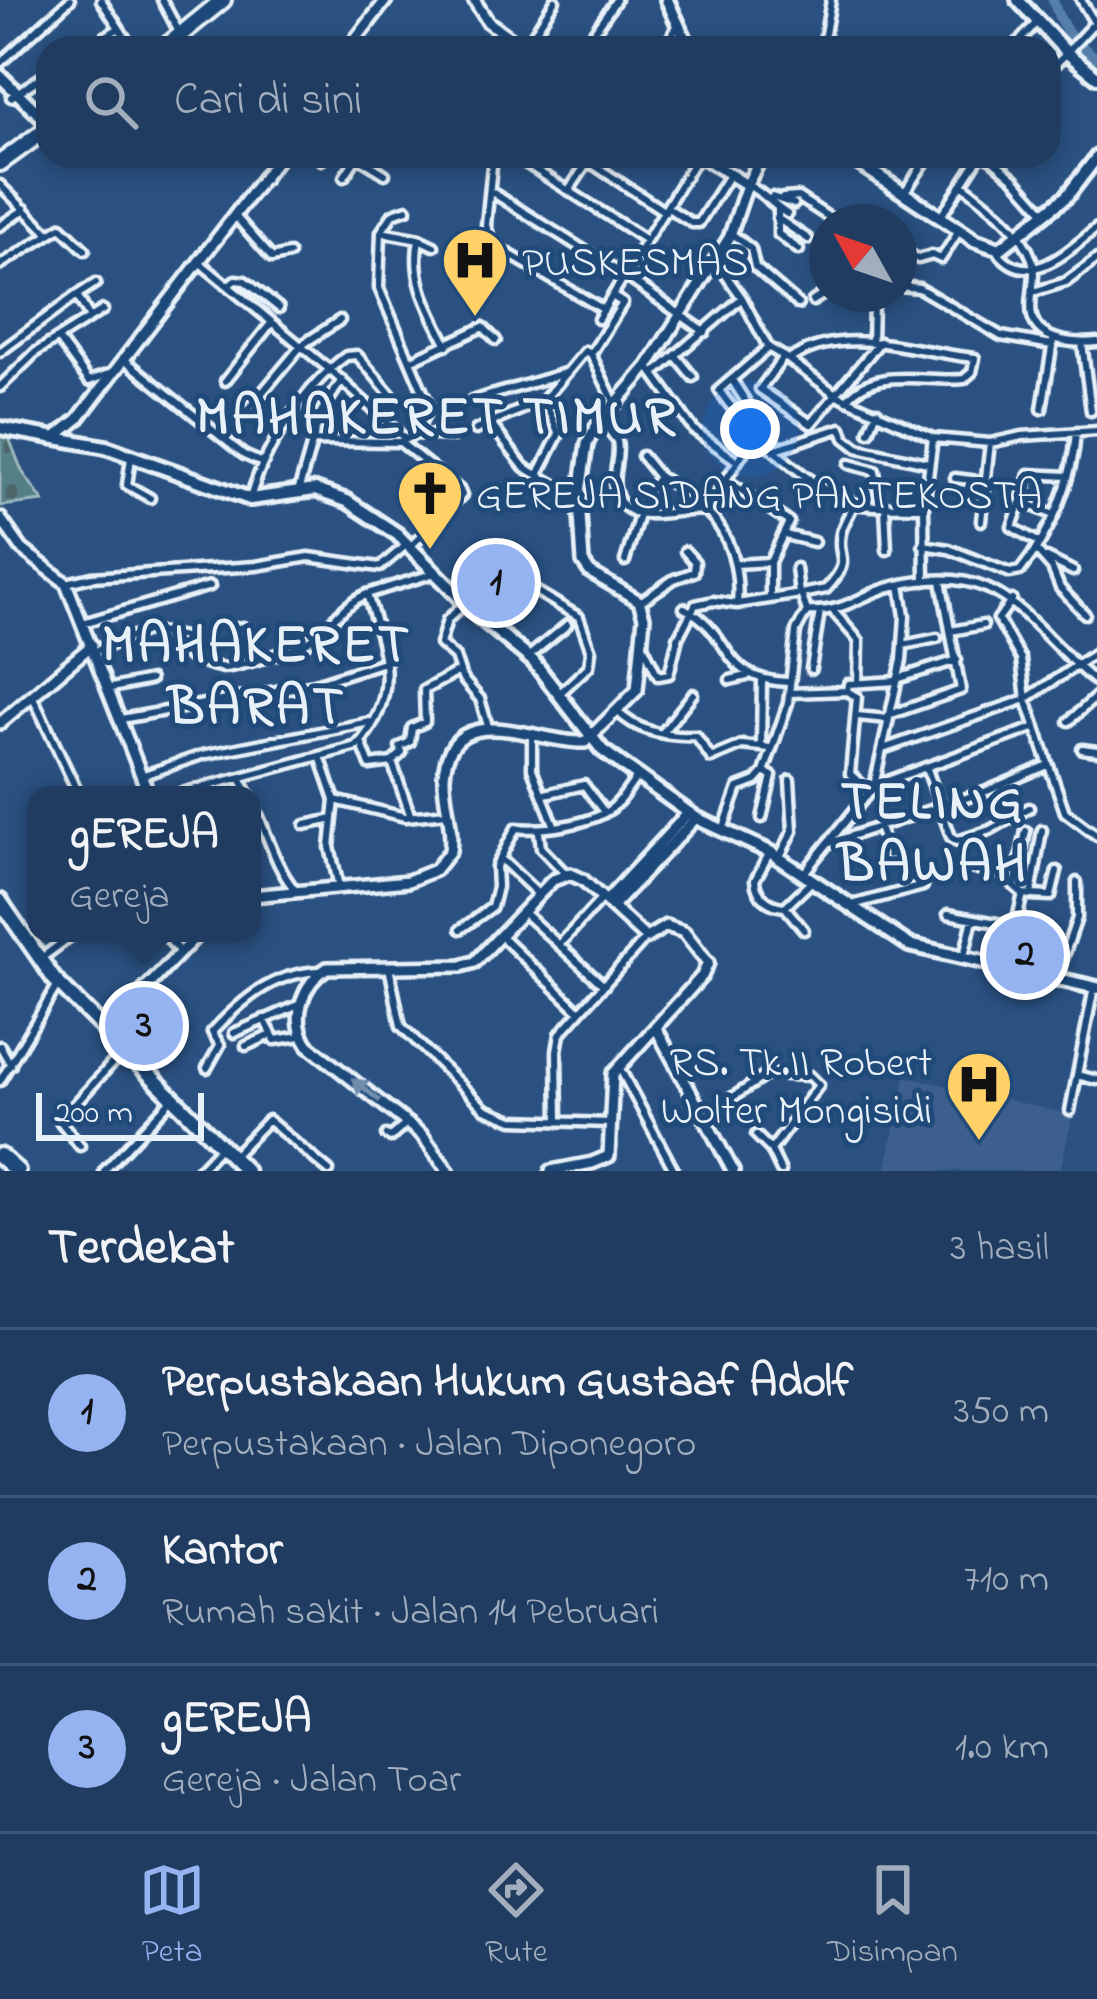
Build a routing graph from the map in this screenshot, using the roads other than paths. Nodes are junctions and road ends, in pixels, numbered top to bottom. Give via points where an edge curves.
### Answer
1 (70, 0) edge
2 (101, 0) edge
3 (162, 0) edge
4 (224, 0) edge
5 (386, 0) edge
6 (474, 0) edge
7 (555, 0) edge
8 (616, 0) edge
9 (667, 0) edge
10 (831, 0) edge
11 (1081, 0) edge
12 (1015, 1) edge
13 (678, 22) junction
14 (1037, 22) junction
15 (1096, 22) edge
16 (119, 28) junction
17 (825, 34) dead end
18 (181, 35) joint
19 (106, 36) edge
20 (124, 36) edge
21 (358, 36) edge
22 (507, 36) edge
23 (532, 36) edge
24 (591, 36) edge
25 (671, 36) edge
26 (684, 36) edge
27 (1024, 36) edge
28 (1053, 36) edge
29 (1061, 43) edge
30 (1069, 50) junction
31 (1061, 58) edge
32 (0, 63) edge
33 (0, 76) edge
34 (1097, 77) edge
35 (36, 81) edge
36 (0, 86) edge
37 (14, 95) junction
38 (36, 116) edge
39 (36, 135) edge
40 (1097, 157) edge
41 (0, 163) edge
42 (270, 168) edge
43 (349, 168) edge
44 (374, 168) edge
45 (495, 168) edge
46 (538, 168) edge
47 (584, 168) edge
48 (603, 168) edge
49 (692, 168) edge
50 (718, 168) edge
51 (755, 168) joint
52 (866, 168) edge
53 (921, 168) edge
54 (975, 168) edge
55 (1000, 168) edge
56 (1092, 174) edge
57 (385, 175) dead end
58 (731, 176) junction
59 (344, 177) dead end
60 (962, 184) junction
61 (0, 185) edge
62 (747, 185) junction
63 (490, 190) junction
64 (569, 190) junction
65 (904, 193) junction
66 (772, 197) junction
67 (783, 198) junction
68 (794, 204) dead end
69 (810, 204) edge
70 (778, 208) junction
71 (25, 209) junction
72 (407, 209) dead end
73 (666, 210) junction
74 (788, 214) dead end
75 (233, 215) junction
76 (1046, 215) junction
77 (940, 216) junction
78 (777, 218) junction
79 (0, 226) edge
80 (1097, 228) edge
81 (960, 230) junction
82 (381, 232) junction
83 (49, 233) junction
84 (731, 234) junction
85 (1019, 236) junction
86 (419, 239) junction
87 (808, 239) dead end
88 (459, 240) dead end
89 (646, 241) junction
90 (492, 244) junction
91 (434, 246) dead end
92 (995, 249) junction
93 (85, 250) dead end
94 (800, 250) dead end
95 (290, 254) dead end
96 (917, 259) edge
97 (1097, 259) edge
98 (197, 260) junction
99 (715, 260) junction
100 (0, 265) edge
101 (1034, 270) junction
102 (624, 275) junction
103 (96, 283) dead end
104 (229, 285) junction
105 (917, 288) edge
106 (1033, 292) junction
107 (77, 296) junction
108 (612, 296) junction
109 (742, 298) junction
110 (798, 304) dead end
111 (279, 308) dead end
112 (103, 310) dead end
113 (604, 310) junction
114 (874, 312) edge
115 (682, 313) junction
116 (598, 319) dead end
117 (91, 320) junction
118 (340, 320) dead end
119 (272, 322) junction
120 (705, 332) junction
121 (58, 339) junction
122 (496, 340) dead end
123 (1053, 341) junction
124 (876, 342) junction
125 (1097, 342) edge
126 (1082, 344) junction
127 (302, 345) junction
128 (447, 346) junction
129 (768, 347) junction
130 (0, 352) edge
131 (591, 354) junction
132 (676, 356) junction
133 (786, 359) junction
134 (125, 360) junction
135 (410, 362) junction
136 (651, 369) junction
137 (330, 370) junction
138 (116, 371) junction
139 (566, 373) junction
140 (693, 377) dead end
141 (342, 380) junction
142 (732, 380) junction
143 (225, 382) dead end
144 (0, 387) edge
145 (836, 395) junction
146 (544, 400) junction
147 (848, 400) junction
148 (471, 401) dead end
149 (616, 404) junction
150 (1042, 409) dead end
151 (376, 410) junction
152 (877, 410) junction
153 (1091, 411) dead end
154 (242, 418) dead end
155 (78, 419) junction
156 (601, 420) junction
157 (490, 423) junction
158 (0, 428) edge
159 (476, 430) dead end
160 (868, 431) dead end
161 (1097, 431) edge
162 (1076, 432) junction
163 (416, 434) junction
164 (755, 434) junction
165 (453, 436) dead end
166 (56, 437) junction
167 (934, 438) junction
168 (403, 440) junction
169 (313, 441) junction
170 (86, 442) junction
171 (990, 443) junction
172 (776, 449) junction
173 (132, 455) junction
174 (642, 456) dead end
175 (737, 461) junction
176 (261, 463) junction
177 (928, 463) junction
178 (849, 464) dead end
179 (538, 475) junction
180 (1067, 476) junction
181 (658, 477) junction
182 (955, 478) dead end
183 (726, 480) junction
184 (987, 482) junction
185 (298, 492) junction
186 (687, 492) dead end
187 (150, 498) dead end
188 (250, 499) junction
189 (578, 499) junction
190 (1021, 501) junction
191 (854, 504) junction
192 (882, 506) junction
193 (924, 507) junction
194 (706, 512) junction
195 (636, 514) junction
196 (1054, 514) junction
197 (0, 518) edge
198 (981, 521) dead end
199 (785, 535) junction
200 (814, 542) dead end
201 (408, 545) junction
202 (922, 545) junction
203 (1038, 546) junction
204 (887, 550) dead end
205 (685, 551) dead end
206 (1044, 558) junction
207 (626, 561) dead end
208 (770, 562) junction
209 (735, 565) junction
210 (796, 568) dead end
211 (1073, 571) dead end
212 (438, 572) junction
213 (925, 581) junction
214 (941, 581) junction
215 (66, 583) junction
216 (900, 585) junction
217 (210, 586) dead end
218 (533, 590) dead end
219 (367, 594) junction
220 (800, 594) junction
221 (770, 600) junction
222 (1012, 601) junction
223 (640, 602) junction
224 (465, 603) junction
225 (737, 604) junction
226 (687, 609) junction
227 (807, 611) junction
228 (820, 611) junction
229 (833, 611) junction
230 (1085, 614) dead end
231 (83, 622) junction
232 (567, 626) dead end
233 (983, 626) dead end
234 (234, 629) dead end
235 (951, 632) junction
236 (938, 638) dead end
237 (643, 645) junction
238 (904, 645) junction
239 (93, 648) junction
240 (1097, 652) edge
241 (259, 656) junction
242 (529, 656) junction
243 (956, 660) junction
244 (387, 662) junction
245 (1076, 666) junction
246 (811, 669) dead end
247 (459, 671) junction
248 (747, 676) junction
249 (150, 680) dead end
250 (730, 680) dead end
251 (897, 680) junction
252 (762, 682) junction
253 (788, 682) junction
254 (1097, 682) edge
255 (858, 683) junction
256 (107, 688) junction
257 (847, 691) junction
258 (560, 693) junction
259 (789, 693) junction
260 (693, 694) dead end
261 (32, 695) junction
262 (1097, 696) edge
263 (1027, 699) junction
264 (0, 705) edge
265 (618, 712) junction
266 (857, 716) junction
267 (889, 717) junction
268 (118, 719) junction
269 (2, 720) edge
270 (373, 721) junction
271 (1069, 722) dead end
272 (488, 726) junction
273 (1036, 728) junction
274 (663, 732) junction
275 (532, 734) junction
276 (590, 740) junction
277 (361, 742) junction
278 (760, 745) junction
279 (770, 748) junction
280 (883, 749) junction
281 (1082, 749) dead end
282 (1097, 751) edge
283 (321, 759) junction
284 (392, 761) junction
285 (1048, 765) junction
286 (927, 769) junction
287 (764, 772) junction
288 (141, 776) junction
289 (637, 777) junction
290 (240, 778) junction
291 (790, 780) dead end
292 (1000, 785) junction
293 (75, 786) edge
294 (145, 786) edge
295 (209, 786) edge
296 (244, 786) edge
297 (872, 789) junction
298 (545, 794) junction
299 (334, 800) junction
300 (941, 806) junction
301 (1028, 808) dead end
302 (604, 812) junction
303 (447, 814) junction
304 (692, 815) junction
305 (411, 817) junction
306 (1012, 817) junction
307 (762, 818) dead end
308 (333, 819) junction
309 (261, 820) edge
310 (304, 825) dead end
311 (556, 827) junction
312 (879, 828) junction
313 (723, 830) junction
314 (1042, 830) dead end
315 (1026, 831) dead end
316 (539, 832) junction
317 (1097, 836) edge
318 (827, 844) junction
319 (774, 855) junction
320 (889, 855) dead end
321 (502, 861) dead end
322 (969, 867) dead end
323 (1057, 872) dead end
324 (566, 874) junction
325 (808, 877) junction
326 (1078, 882) dead end
327 (1015, 885) junction
328 (339, 886) junction
329 (923, 886) dead end
330 (295, 890) junction
331 (1027, 894) junction
332 (261, 895) edge
333 (540, 896) junction
334 (0, 901) edge
335 (608, 901) junction
336 (848, 906) junction
337 (785, 907) junction
338 (524, 913) junction
339 (948, 914) dead end
340 (973, 919) junction
341 (16, 924) junction
342 (1013, 926) junction
343 (460, 929) dead end
344 (804, 930) dead end
345 (501, 936) junction
346 (27, 937) edge
347 (646, 938) junction
348 (27, 939) edge
349 (29, 942) edge
350 (31, 942) edge
351 (63, 942) edge
352 (171, 942) edge
353 (190, 942) edge
354 (560, 945) junction
355 (180, 952) junction
356 (43, 957) junction
357 (963, 959) junction
358 (388, 967) junction
359 (1005, 968) junction
360 (320, 971) junction
361 (1056, 980) junction
362 (604, 986) junction
363 (63, 988) junction
364 (1096, 988) edge
365 (301, 1004) junction
366 (579, 1011) junction
367 (264, 1019) junction
368 (656, 1028) junction
369 (105, 1031) junction
370 (234, 1034) dead end
371 (271, 1035) junction
372 (302, 1036) junction
373 (0, 1046) edge
374 (246, 1046) dead end
375 (124, 1050) junction
376 (10, 1065) junction
377 (619, 1067) junction
378 (207, 1068) dead end
379 (1077, 1075) junction
380 (1097, 1079) edge
381 (0, 1081) edge
382 (172, 1099) junction
383 (1070, 1111) dead end
384 (701, 1118) junction
385 (558, 1122) junction
386 (407, 1123) junction
387 (611, 1123) junction
388 (386, 1135) dead end
389 (755, 1135) dead end
390 (80, 1146) dead end
391 (221, 1146) junction
392 (771, 1150) junction
393 (0, 1156) edge
394 (232, 1157) junction
395 (673, 1168) edge
396 (16, 1171) edge
397 (104, 1171) edge
398 (198, 1171) edge
399 (247, 1171) edge
400 (329, 1171) edge
401 (448, 1171) edge
402 (551, 1171) edge
403 (733, 1171) edge
404 (782, 1171) edge

1 - 32 street
2 - 16 street
3 - 18 street
4 - 18 highway
5 - 21 street
6 - 22 street
7 - 23 street
8 - 24 street
9 - 13 main road
10 - 17 street
11 - 15 street
12 - 14 main road
13 - 25 street
13 - 26 main road
14 - 27 street
14 - 28 main road
15 - 30 street
16 - 19 street
16 - 20 street
29 - 30 main road
30 - 31 street
30 - 34 main road
33 - 37 main road
35 - 37 street
36 - 37 main road
37 - 38 main road
39 - 41 highway
40 - 56 main road
42 - 75 street
43 - 59 street
44 - 57 street
45 - 63 street
46 - 64 street
47 - 64 street
48 - 73 street
49 - 73 street
50 - 58 street
51 - 58 street
51 - 62 street
52 - 65 main road
53 - 65 street
54 - 60 street
55 - 76 street
56 - 76 main road
58 - 62 street
58 - 73 street via 699,223
60 - 77 street
60 - 85 street
61 - 71 street
62 - 66 street
62 - 84 street
63 - 90 street
63 - 102 street
64 - 89 street
65 - 77 main road
66 - 67 street
66 - 70 street
67 - 68 street
67 - 69 street
70 - 74 street
70 - 78 street
71 - 79 street
71 - 83 street
72 - 82 street
73 - 89 street
75 - 95 street via 272,259
75 - 98 street
76 - 85 main road
77 - 81 main road
78 - 87 street
78 - 94 street via 778,234
80 - 101 street
81 - 92 main road
81 - 96 street via 941,259
82 - 86 street
82 - 135 street via 379,288
83 - 93 street via 63,227
83 - 100 street
84 - 99 street
84 - 110 street
85 - 92 main road
85 - 101 street
86 - 91 street
86 - 128 street via 418,286
88 - 90 street via 474,257
89 - 102 street
90 - 113 street
92 - 101 street via 1012,265
97 - 106 street via 1066,282
98 - 104 street
98 - 134 street
99 - 109 street
99 - 115 street
101 - 106 street
102 - 108 street
102 - 115 street
103 - 107 street
104 - 111 street via 244,281
104 - 119 street
105 - 123 street via 1001,336
106 - 123 street via 1033,319
107 - 117 street
107 - 130 street
108 - 113 street
108 - 131 street via 623,304
109 - 120 street
109 - 129 street
112 - 117 street
113 - 116 street
114 - 124 street
115 - 120 street
115 - 136 street
117 - 121 street
118 - 127 street
119 - 127 street
119 - 143 street
120 - 132 street
121 - 138 street via 89,381
121 - 144 street
122 - 128 street via 483,327
123 - 126 street
123 - 150 street
124 - 133 street
124 - 145 street
124 - 147 street via 975,358 974,368 964,379 868,384
125 - 126 street
126 - 153 street
127 - 137 street
127 - 154 street
128 - 135 street
129 - 133 street
129 - 142 street
131 - 139 street via 583,352
131 - 149 street
132 - 136 street
132 - 140 street
133 - 145 street
133 - 145 street via 760,389 802,420 815,422
134 - 138 street
134 - 176 street
135 - 163 street via 429,406
136 - 149 street
136 - 175 street via 699,435
137 - 141 street
137 - 151 street via 358,355 392,396
137 - 176 street
138 - 155 street
139 - 146 street
139 - 148 street
141 - 151 street
141 - 169 street
142 - 164 street via 761,422
142 - 164 street via 719,390
145 - 147 street
146 - 157 street
146 - 179 street via 560,434
147 - 152 street
149 - 156 street
151 - 168 street
152 - 160 street
152 - 167 street
155 - 166 street
155 - 170 street
156 - 189 street via 587,444
156 - 195 street via 619,445 617,495
157 - 159 street
157 - 179 street
158 - 166 main road
161 - 162 street
162 - 171 street
162 - 180 street
163 - 165 street
163 - 168 street
164 - 172 street
164 - 175 street
166 - 170 main road
167 - 171 street
167 - 177 street
168 - 169 street
168 - 201 street via 462,494
169 - 185 street
170 - 173 main road
171 - 184 street
172 - 177 street via 841,428 858,448
172 - 191 street
173 - 187 street via 127,485
173 - 188 main road
174 - 181 street
175 - 183 street
176 - 188 street
177 - 193 street
178 - 192 street via 874,471
179 - 189 street
180 - 190 street via 1029,475
180 - 196 street
181 - 186 street
181 - 195 street
182 - 184 street
183 - 194 street
183 - 199 street via 787,519
184 - 198 street
185 - 188 main road
185 - 201 main road via 337,496
189 - 223 street via 586,568
190 - 196 street
190 - 203 street via 1012,527
191 - 192 street
191 - 220 street via 838,575 826,589
192 - 193 street
192 - 204 street
193 - 202 street
194 - 195 street
194 - 209 street
195 - 207 street
196 - 203 street
197 - 215 street via 22,549
199 - 200 street
199 - 208 street
201 - 212 main road
201 - 215 street via 380,567 303,558
202 - 203 street via 1016,573
202 - 213 street
203 - 206 street
205 - 223 street via 694,572
206 - 211 street
206 - 230 street
208 - 209 street
208 - 221 street
209 - 225 street
210 - 220 street
212 - 219 street
212 - 224 main road
213 - 214 street
213 - 216 street
214 - 222 street via 979,584
214 - 235 street
215 - 231 street
216 - 229 street
216 - 238 street
217 - 231 street
218 - 258 street via 579,617 592,651 590,666
219 - 241 street via 304,646
219 - 244 street
220 - 221 street
220 - 227 street
221 - 225 street
222 - 245 street
222 - 263 street via 998,619 1021,659
223 - 237 street
224 - 242 main road
224 - 247 street via 441,640
225 - 226 street via 705,601
226 - 237 street via 669,674 658,676
226 - 248 street
227 - 228 street
227 - 253 street
228 - 229 street
228 - 246 street
229 - 255 street via 859,641
231 - 239 street
232 - 242 street
233 - 235 street
234 - 241 street via 243,627
235 - 243 street
236 - 238 street
237 - 265 street via 638,685
238 - 251 street
239 - 241 street via 149,630 184,637 188,656 223,668
239 - 256 street
239 - 261 street
240 - 245 street
242 - 258 main road
243 - 251 street
243 - 267 street via 961,690
244 - 268 street via 314,684
244 - 270 street
245 - 254 street
245 - 263 street
247 - 272 street
247 - 284 street via 424,690 425,722 412,728
248 - 250 street
248 - 252 street
249 - 256 street
251 - 255 street
251 - 267 street
252 - 253 street
252 - 278 street
253 - 259 street
255 - 257 street
256 - 268 street
257 - 259 street
257 - 266 street via 857,697
258 - 276 main road
259 - 279 street
260 - 274 street
261 - 269 street
261 - 293 street
262 - 271 street
263 - 273 street
263 - 280 street
264 - 269 street
265 - 274 street via 636,728
265 - 276 street
266 - 267 street
266 - 297 street via 850,775
267 - 280 street
268 - 288 street
270 - 277 street
270 - 288 street via 202,755
272 - 275 street
272 - 303 street via 451,750
273 - 285 street
273 - 286 street
274 - 278 street via 697,736 711,758
275 - 276 street
275 - 298 street via 532,769
276 - 289 main road
277 - 283 street
277 - 284 street via 370,766
278 - 279 street
279 - 287 street
280 - 297 street
281 - 282 street
283 - 290 street
283 - 299 street
284 - 305 street
285 - 292 street
285 - 317 street via 1066,812
286 - 297 street
286 - 300 street
287 - 307 street via 772,776
287 - 313 street via 739,788
288 - 294 street
289 - 302 street
289 - 304 main road
290 - 295 street
290 - 296 street
291 - 319 street via 793,831
292 - 300 street
292 - 306 street
297 - 318 street
298 - 302 street via 584,785
298 - 311 street
299 - 305 street
299 - 308 street
300 - 306 street via 957,842
300 - 312 street
301 - 306 street
302 - 311 street
303 - 305 street
303 - 328 street via 450,850 435,869 408,880
304 - 313 main road
304 - 335 street
308 - 310 street
308 - 328 street
309 - 330 street
311 - 316 street
312 - 318 street
312 - 320 street
313 - 319 main road
314 - 331 street
315 - 327 street
316 - 324 street via 542,850
316 - 343 street via 515,830 496,866 492,907
318 - 325 street
319 - 325 main road
319 - 337 street via 756,874 756,888
321 - 333 street
322 - 327 street
323 - 331 street via 1051,896
324 - 333 street
324 - 335 street
325 - 336 main road
325 - 337 street
326 - 361 street via 1077,918
327 - 331 street
328 - 330 street
329 - 336 street
330 - 332 street
331 - 342 street
333 - 338 street
334 - 341 main road
335 - 347 street
335 - 354 street
336 - 357 main road via 910,945
337 - 344 street
338 - 345 street
338 - 354 street
339 - 340 street
340 - 342 street
340 - 357 street
341 - 346 main road
341 - 348 main road
342 - 359 street
345 - 358 street via 460,966
345 - 366 street
347 - 362 street
347 - 368 street via 676,928 708,959
349 - 363 main road
350 - 356 main road
351 - 356 street
352 - 355 street
353 - 355 street
354 - 362 street
355 - 369 street
356 - 363 main road
357 - 359 main road
358 - 360 street
358 - 385 street via 401,1026 485,1108 513,1120
359 - 361 main road
360 - 365 street
360 - 378 street via 286,975 238,1006 212,1032 220,1045
361 - 364 main road
362 - 366 street
363 - 369 main road
363 - 376 street
364 - 379 street
365 - 367 street
365 - 372 street
366 - 385 street via 558,1042
367 - 370 street
367 - 371 street
368 - 377 street
368 - 384 street
369 - 375 main road
371 - 372 street
371 - 374 street
386 -> 372 street
373 - 376 street
375 - 382 main road
375 - 390 street via 60,1121
376 - 381 street
377 - 387 street via 611,1079
377 - 395 street
379 - 380 street
379 - 383 street
382 - 391 main road
382 - 397 street
384 - 392 street via 768,1074 808,1075 819,1085
384 - 403 street
385 - 387 street
386 - 388 street
386 - 401 street
387 - 402 street via 604,1160
389 - 392 street
391 - 394 main road
391 - 398 street
392 - 404 street
393 - 396 highway
394 - 399 main road
394 - 400 street via 270,1121

